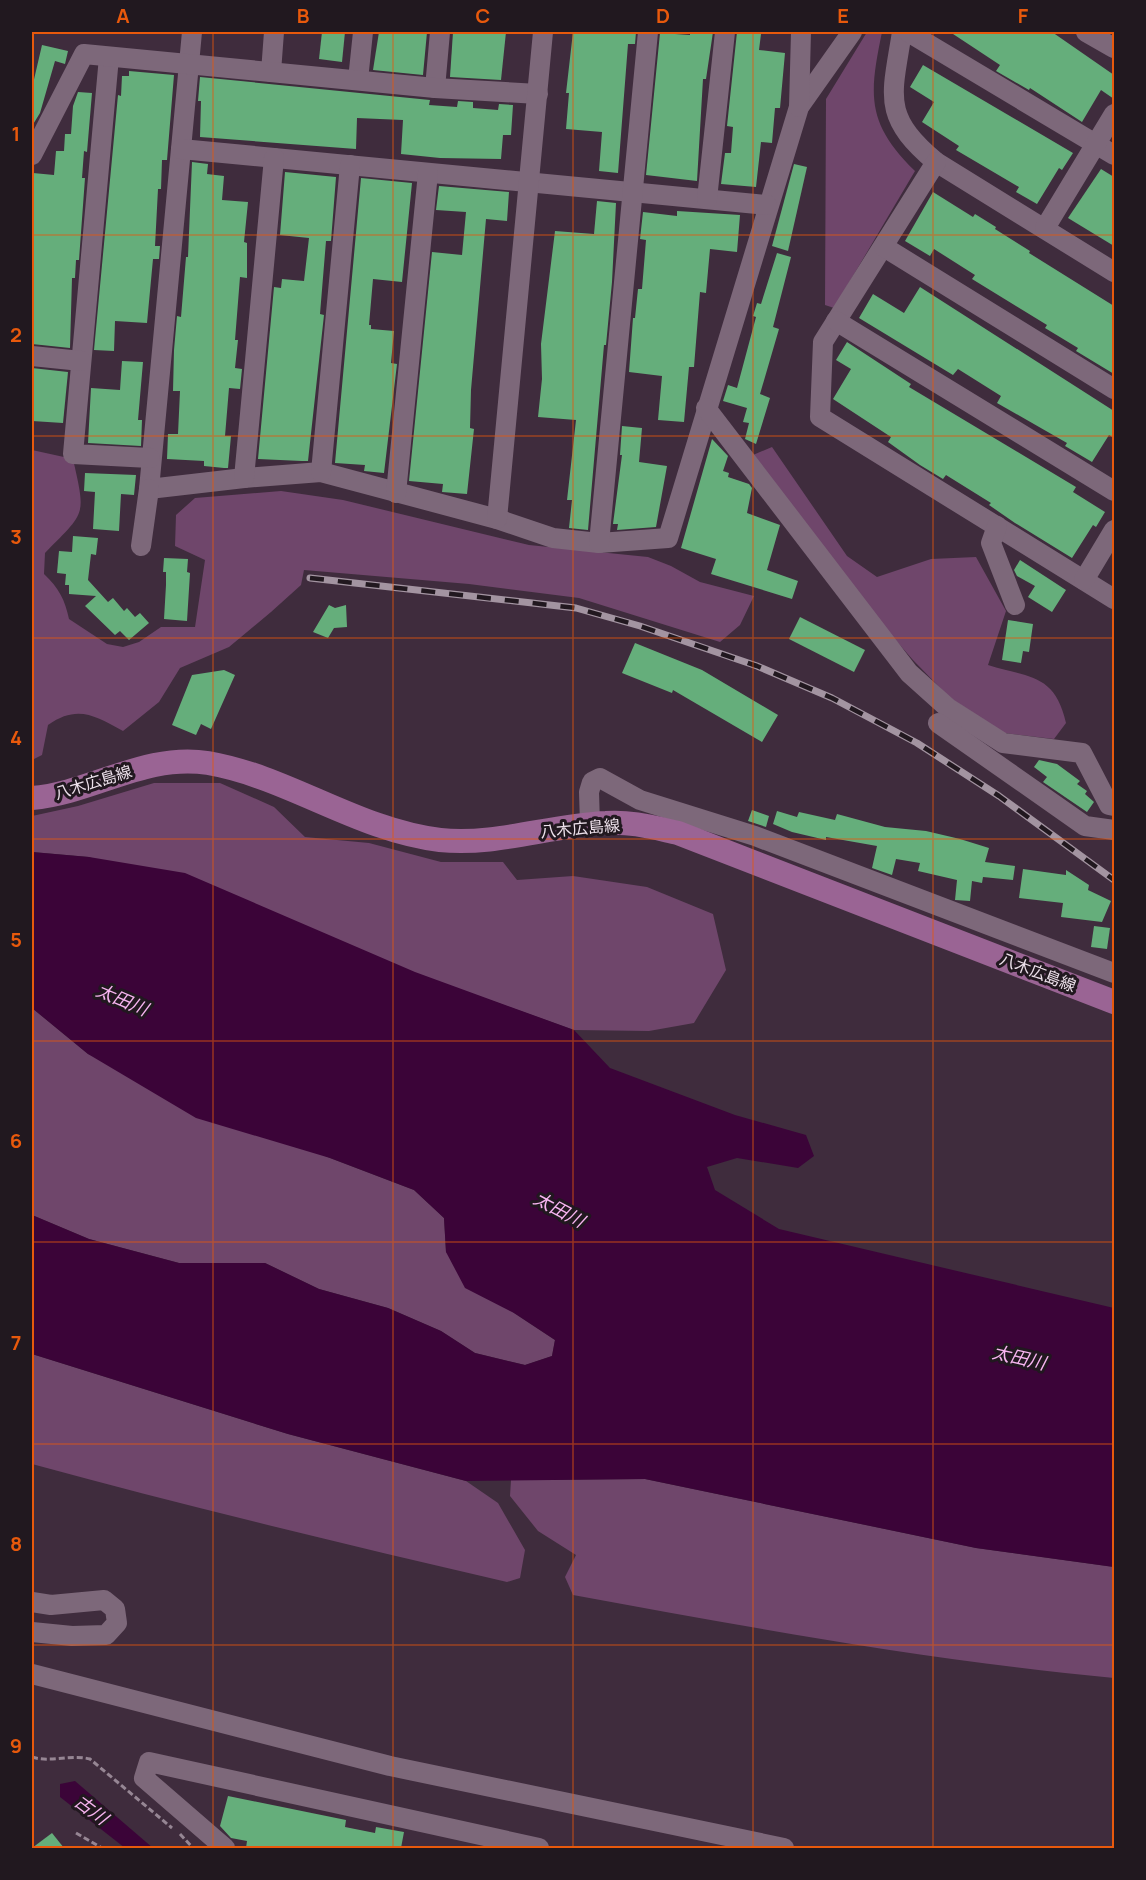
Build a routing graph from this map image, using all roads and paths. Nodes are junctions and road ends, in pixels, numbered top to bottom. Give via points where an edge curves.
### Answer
1 (192, 32) edge
2 (274, 32) edge
3 (363, 32) edge
4 (440, 32) edge
5 (543, 32) edge
6 (648, 32) edge
7 (725, 32) edge
8 (801, 32) edge
9 (852, 32) edge
10 (902, 32) edge
11 (908, 32) edge
12 (1086, 32) edge
13 (1114, 48) edge
14 (109, 57) junction
15 (188, 65) junction
16 (271, 72) junction
17 (358, 80) junction
18 (435, 88) junction
19 (538, 94) junction
20 (799, 106) junction
21 (1114, 114) edge
22 (1095, 143) junction
23 (181, 149) junction
24 (32, 155) edge
25 (1114, 155) edge
26 (274, 158) junction
27 (936, 162) junction
28 (350, 165) junction
29 (428, 173) junction
30 (530, 182) junction
31 (633, 192) junction
32 (707, 199) junction
33 (767, 205) junction
34 (1045, 228) junction
35 (884, 247) junction
36 (1114, 272) edge
37 (836, 321) junction
38 (32, 356) edge
39 (81, 361) junction
40 (1114, 389) edge
41 (706, 408) junction
42 (150, 458) junction
43 (321, 472) junction
44 (243, 478) junction
45 (149, 489) junction
46 (1114, 491) edge
47 (396, 493) junction
48 (497, 519) junction
49 (997, 526) junction
50 (1114, 530) edge
51 (599, 543) junction
52 (141, 546) dead end
53 (1084, 580) junction
54 (1114, 599) edge
55 (1015, 605) dead end
56 (938, 723) dead end
57 (32, 798) edge
58 (1114, 806) edge
59 (591, 824) junction
60 (1114, 830) edge
61 (1114, 973) edge
62 (1114, 1002) edge
63 (32, 1602) edge
64 (32, 1632) edge
65 (32, 1674) edge
66 (32, 1757) edge
67 (76, 1833) dead end
68 (102, 1848) edge
69 (193, 1848) edge
70 (225, 1848) edge
71 (539, 1848) edge
72 (784, 1848) edge

1 - 15 street
2 - 16 street
3 - 17 street
4 - 18 street
5 - 19 street
6 - 31 street
7 - 32 street
8 - 20 street
9 - 20 street
10 - 27 street via 892,94 897,119 912,142
11 - 22 street
12 - 13 street
14 - 15 street
14 - 24 street via 84,54
14 - 39 street
15 - 16 street
15 - 23 street
16 - 17 street
17 - 18 street
18 - 19 street
19 - 30 street
20 - 33 street
21 - 22 street
22 - 25 street
22 - 34 street
23 - 26 street
23 - 42 street
26 - 28 street
26 - 44 street
27 - 34 street
27 - 35 street
28 - 29 street
28 - 43 street
29 - 30 street
29 - 47 street
30 - 31 street
30 - 48 street
31 - 32 street
31 - 51 street
32 - 33 street
33 - 41 street
34 - 36 street
35 - 37 street
35 - 40 street
37 - 46 street
37 - 49 street via 823,342 820,417
38 - 39 street
39 - 42 street via 74,454
41 - 51 street via 668,538
41 - 58 street via 909,673 948,708 1003,742 1082,753 1109,805
42 - 45 street
43 - 44 street
43 - 47 street
44 - 45 street
45 - 52 street
47 - 48 street
48 - 51 street via 553,538
49 - 53 street
49 - 55 street via 991,543
50 - 53 street
53 - 54 street
56 - 60 street via 1085,826
57 - 59 main road, 八木広島線 via 89,785 133,769 174,762 207,763 262,777 383,828 442,840 487,839
59 - 61 street via 589,792 592,782 600,778 640,800 755,836
59 - 62 main road, 八木広島線 via 647,826 678,833
63 - 64 street via 51,1605 104,1600 115,1609 117,1623 106,1635
65 - 72 street via 390,1766
66 - 69 path via 90,1759
67 - 68 path
70 - 71 street via 144,1778 149,1762

